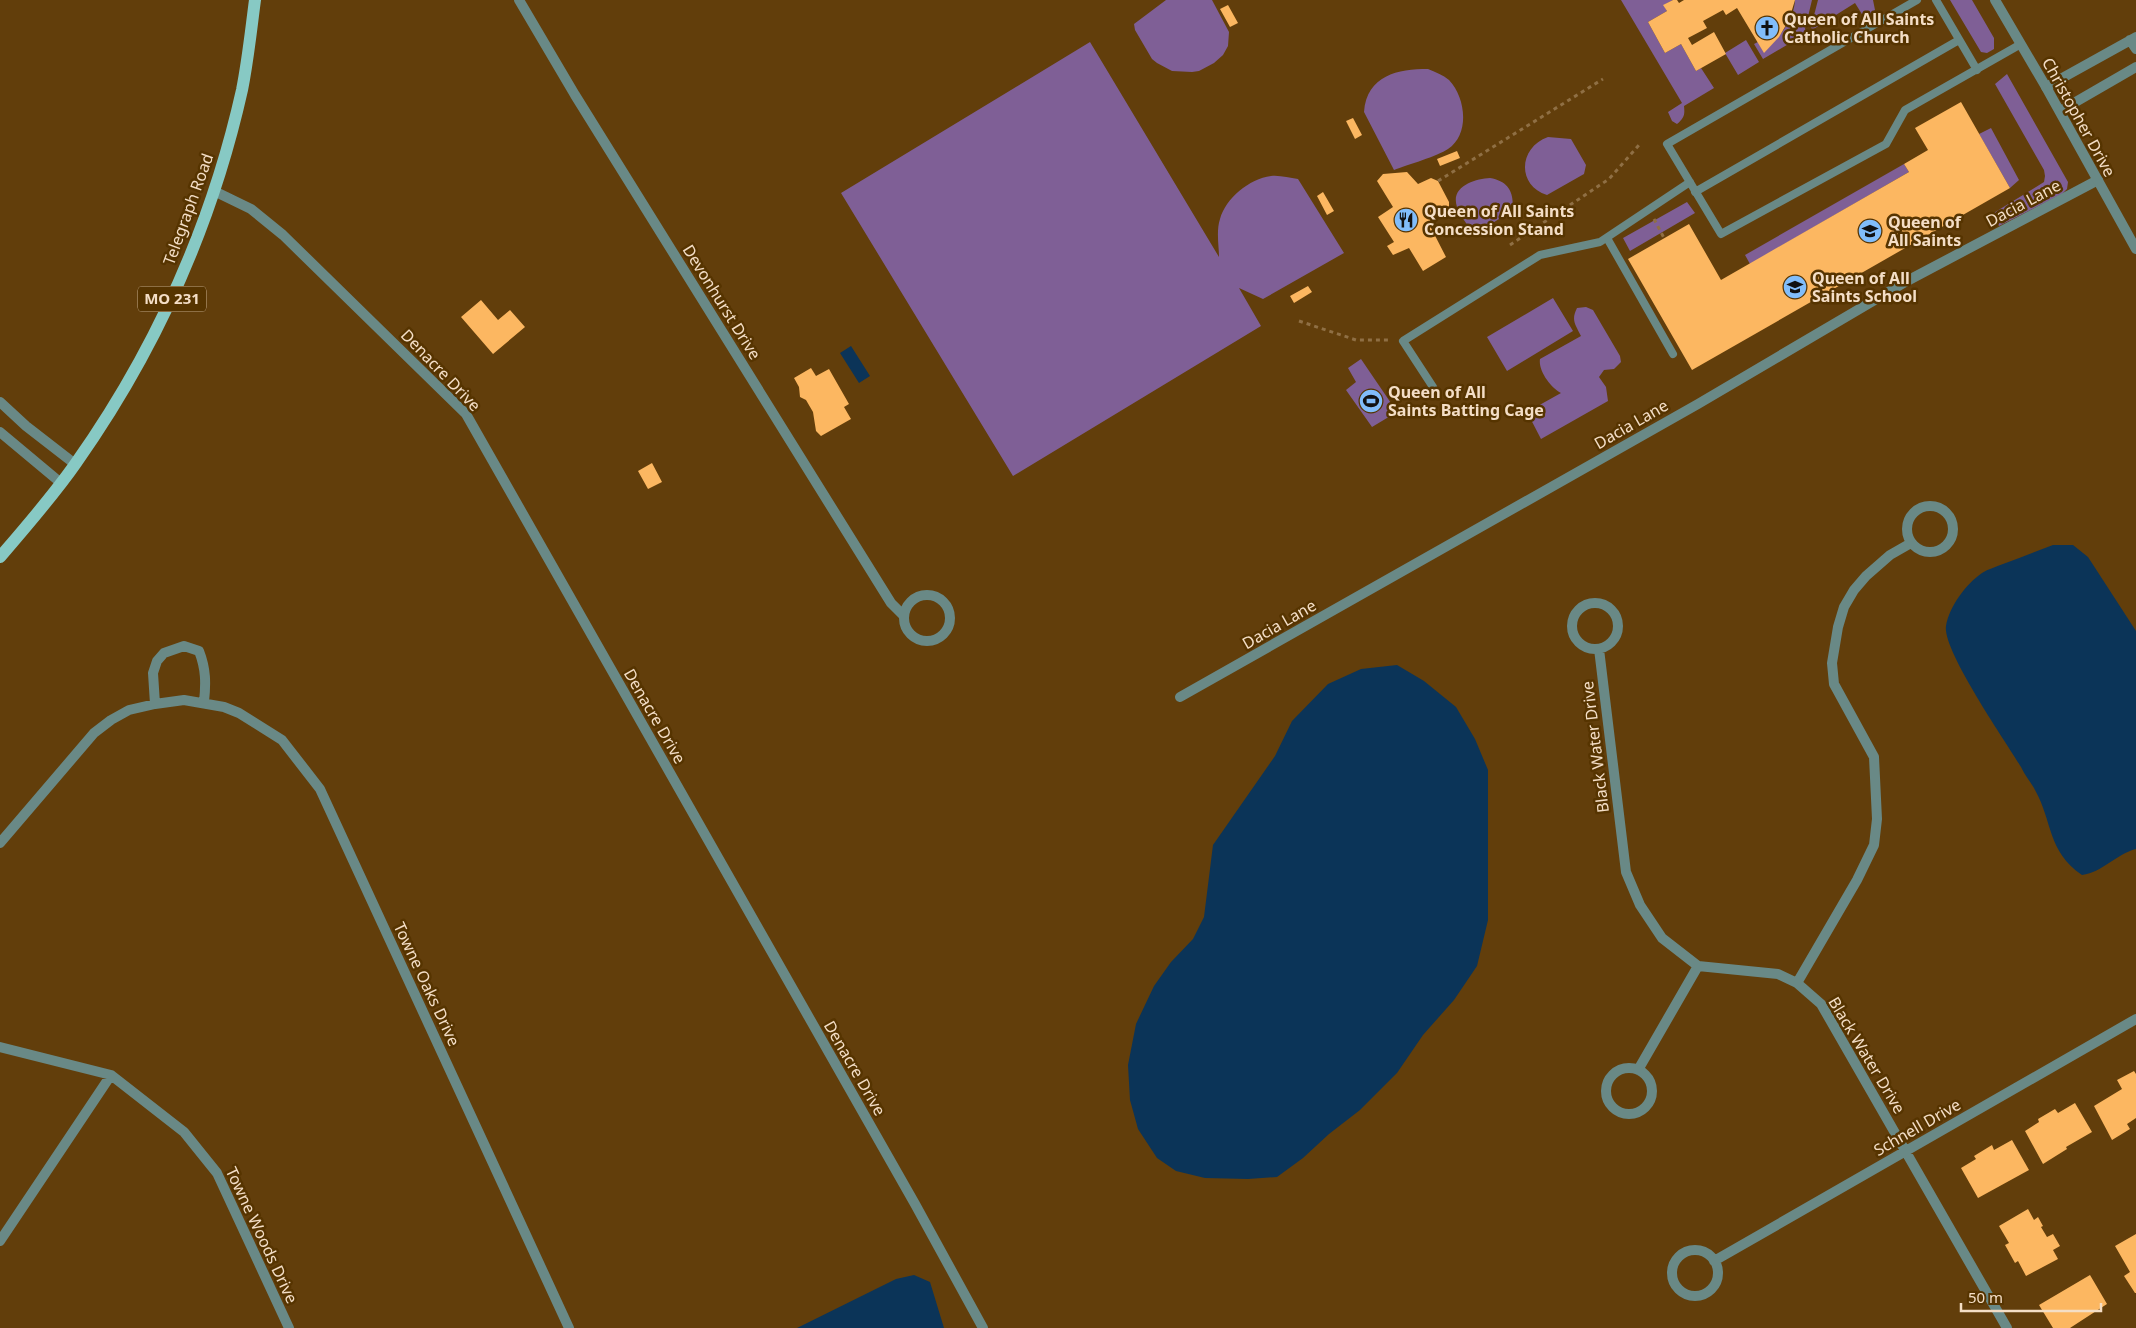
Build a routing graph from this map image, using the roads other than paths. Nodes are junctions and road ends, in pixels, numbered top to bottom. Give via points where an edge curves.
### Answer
1 (255, 0) edge
2 (519, 0) edge
3 (1916, 0) edge
4 (1936, 0) edge
5 (1995, 0) edge
6 (2133, 38) edge
7 (1959, 40) junction
8 (2021, 44) junction
9 (2136, 50) edge
10 (2136, 67) edge
11 (1977, 70) junction
12 (2046, 87) junction
13 (2060, 111) junction
14 (2098, 180) junction
15 (1690, 182) junction
16 (214, 191) junction
17 (1695, 192) junction
18 (1607, 238) junction
19 (2136, 249) edge
20 (1673, 354) dead end
21 (1433, 388) dead end
22 (0, 402) edge
23 (0, 432) edge
24 (75, 464) junction
25 (61, 483) junction
26 (1911, 543) junction
27 (0, 557) edge
28 (904, 616) junction
29 (1599, 649) junction
30 (1180, 697) dead end
31 (204, 702) junction
32 (155, 704) junction
33 (0, 844) edge
34 (1698, 966) junction
35 (1797, 983) junction
36 (2136, 1019) edge
37 (0, 1047) edge
38 (1638, 1070) junction
39 (110, 1075) junction
40 (1907, 1150) junction
41 (0, 1241) edge
42 (1714, 1261) junction
43 (289, 1328) edge
44 (569, 1328) edge
45 (983, 1328) edge
46 (2008, 1328) edge

1 - 16 main road, Telegraph Road / MO 231 via 242,88
2 - 28 street, Devonhurst Drive via 891,603
3 - 15 lane via 1667,144
4 - 7 lane
5 - 8 street, Christopher Drive
6 - 9 street
6 - 12 street
7 - 11 lane
7 - 17 lane
8 - 11 lane
8 - 12 street, Christopher Drive
10 - 13 street
11 - 17 lane via 1905,110 1886,144 1721,234
12 - 13 street, Christopher Drive
13 - 14 street, Christopher Drive
14 - 19 street, Christopher Drive
14 - 30 street, Dacia Lane via 1907,281 1698,404
15 - 17 lane
15 - 18 lane
16 - 24 main road, Telegraph Road / MO 231 via 188,262 163,317 112,408
16 - 45 street, Denacre Drive via 252,209 283,235 466,414
18 - 20 lane
18 - 21 lane via 1540,255 1403,341
22 - 24 street
23 - 25 street
24 - 25 main road, Telegraph Road / MO 231
25 - 27 main road, Telegraph Road / MO 231
26 - 26 street via 1926,552 1944,548 1952,534 1948,514 1934,507 1916,511 1907,528
26 - 35 street via 1890,555 1866,576 1844,607 1838,627 1832,663 1834,684 1874,756 1877,818 1874,845
28 - 28 street, Devonhurst Drive via 915,598 923,595 943,601 950,622 942,636 926,641 916,639 908,632
29 - 29 street via 1613,640 1618,626 1616,615 1609,607 1587,604 1576,612 1573,632 1585,647
29 - 34 street, Black Water Drive via 1626,872 1640,905 1662,938
31 - 32 street, Towne Oaks Drive via 184,700
31 - 32 street via 206,683 199,651 184,646 164,653 158,661 154,673
31 - 44 street, Towne Oaks Drive via 239,712 282,740 320,789
32 - 33 street, Towne Oaks Drive via 129,710 94,733
34 - 35 street, Black Water Drive via 1778,974
34 - 38 street
35 - 40 street, Black Water Drive via 1822,1004
36 - 40 street, Schnell Drive
37 - 39 street, Towne Woods Drive
38 - 38 street via 1621,1069 1607,1083 1609,1103 1619,1112 1639,1112 1650,1101 1650,1080
39 - 41 street
39 - 43 street, Towne Woods Drive via 184,1132 217,1173
40 - 42 street, Schnell Drive
40 - 46 street, Black Water Drive
42 - 42 street via 1699,1250 1681,1255 1672,1272 1675,1285 1691,1296 1709,1292 1718,1279

